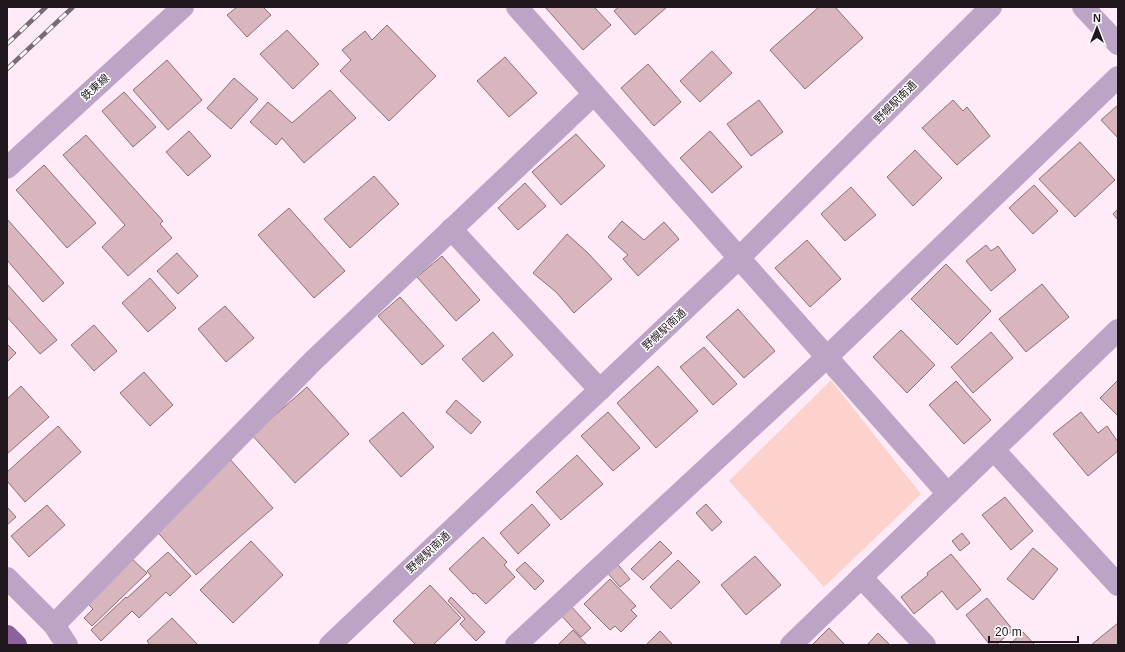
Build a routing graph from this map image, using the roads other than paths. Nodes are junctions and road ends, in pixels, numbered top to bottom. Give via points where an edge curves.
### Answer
1 (183, 7) edge
2 (991, 7) edge
3 (1083, 7) edge
4 (520, 8) edge
5 (1118, 44) edge
6 (1118, 77) edge
7 (594, 94) junction
8 (7, 168) edge
9 (451, 229) junction
10 (739, 258) junction
11 (1118, 330) edge
12 (827, 357) junction
13 (600, 390) junction
14 (994, 450) junction
15 (948, 494) junction
16 (861, 577) junction
17 (7, 578) edge
18 (1118, 585) edge
19 (54, 625) junction
20 (7, 636) edge
21 (16, 645) edge
22 (67, 645) edge
23 (330, 645) edge
24 (516, 645) edge
25 (790, 645) edge
26 (925, 645) edge

1 - 8 street, 鉄東線
2 - 10 street, 野幌駅南通
3 - 5 street
4 - 7 street
6 - 12 street
7 - 9 street
7 - 10 street
9 - 13 street
9 - 19 street via 313,360
10 - 12 street
10 - 13 street, 野幌駅南通
11 - 14 street
12 - 15 street
12 - 24 street
13 - 23 street, 野幌駅南通
14 - 15 street
14 - 18 street
15 - 16 street
16 - 25 street
16 - 26 street
17 - 19 street
19 - 22 street
20 - 21 main road

